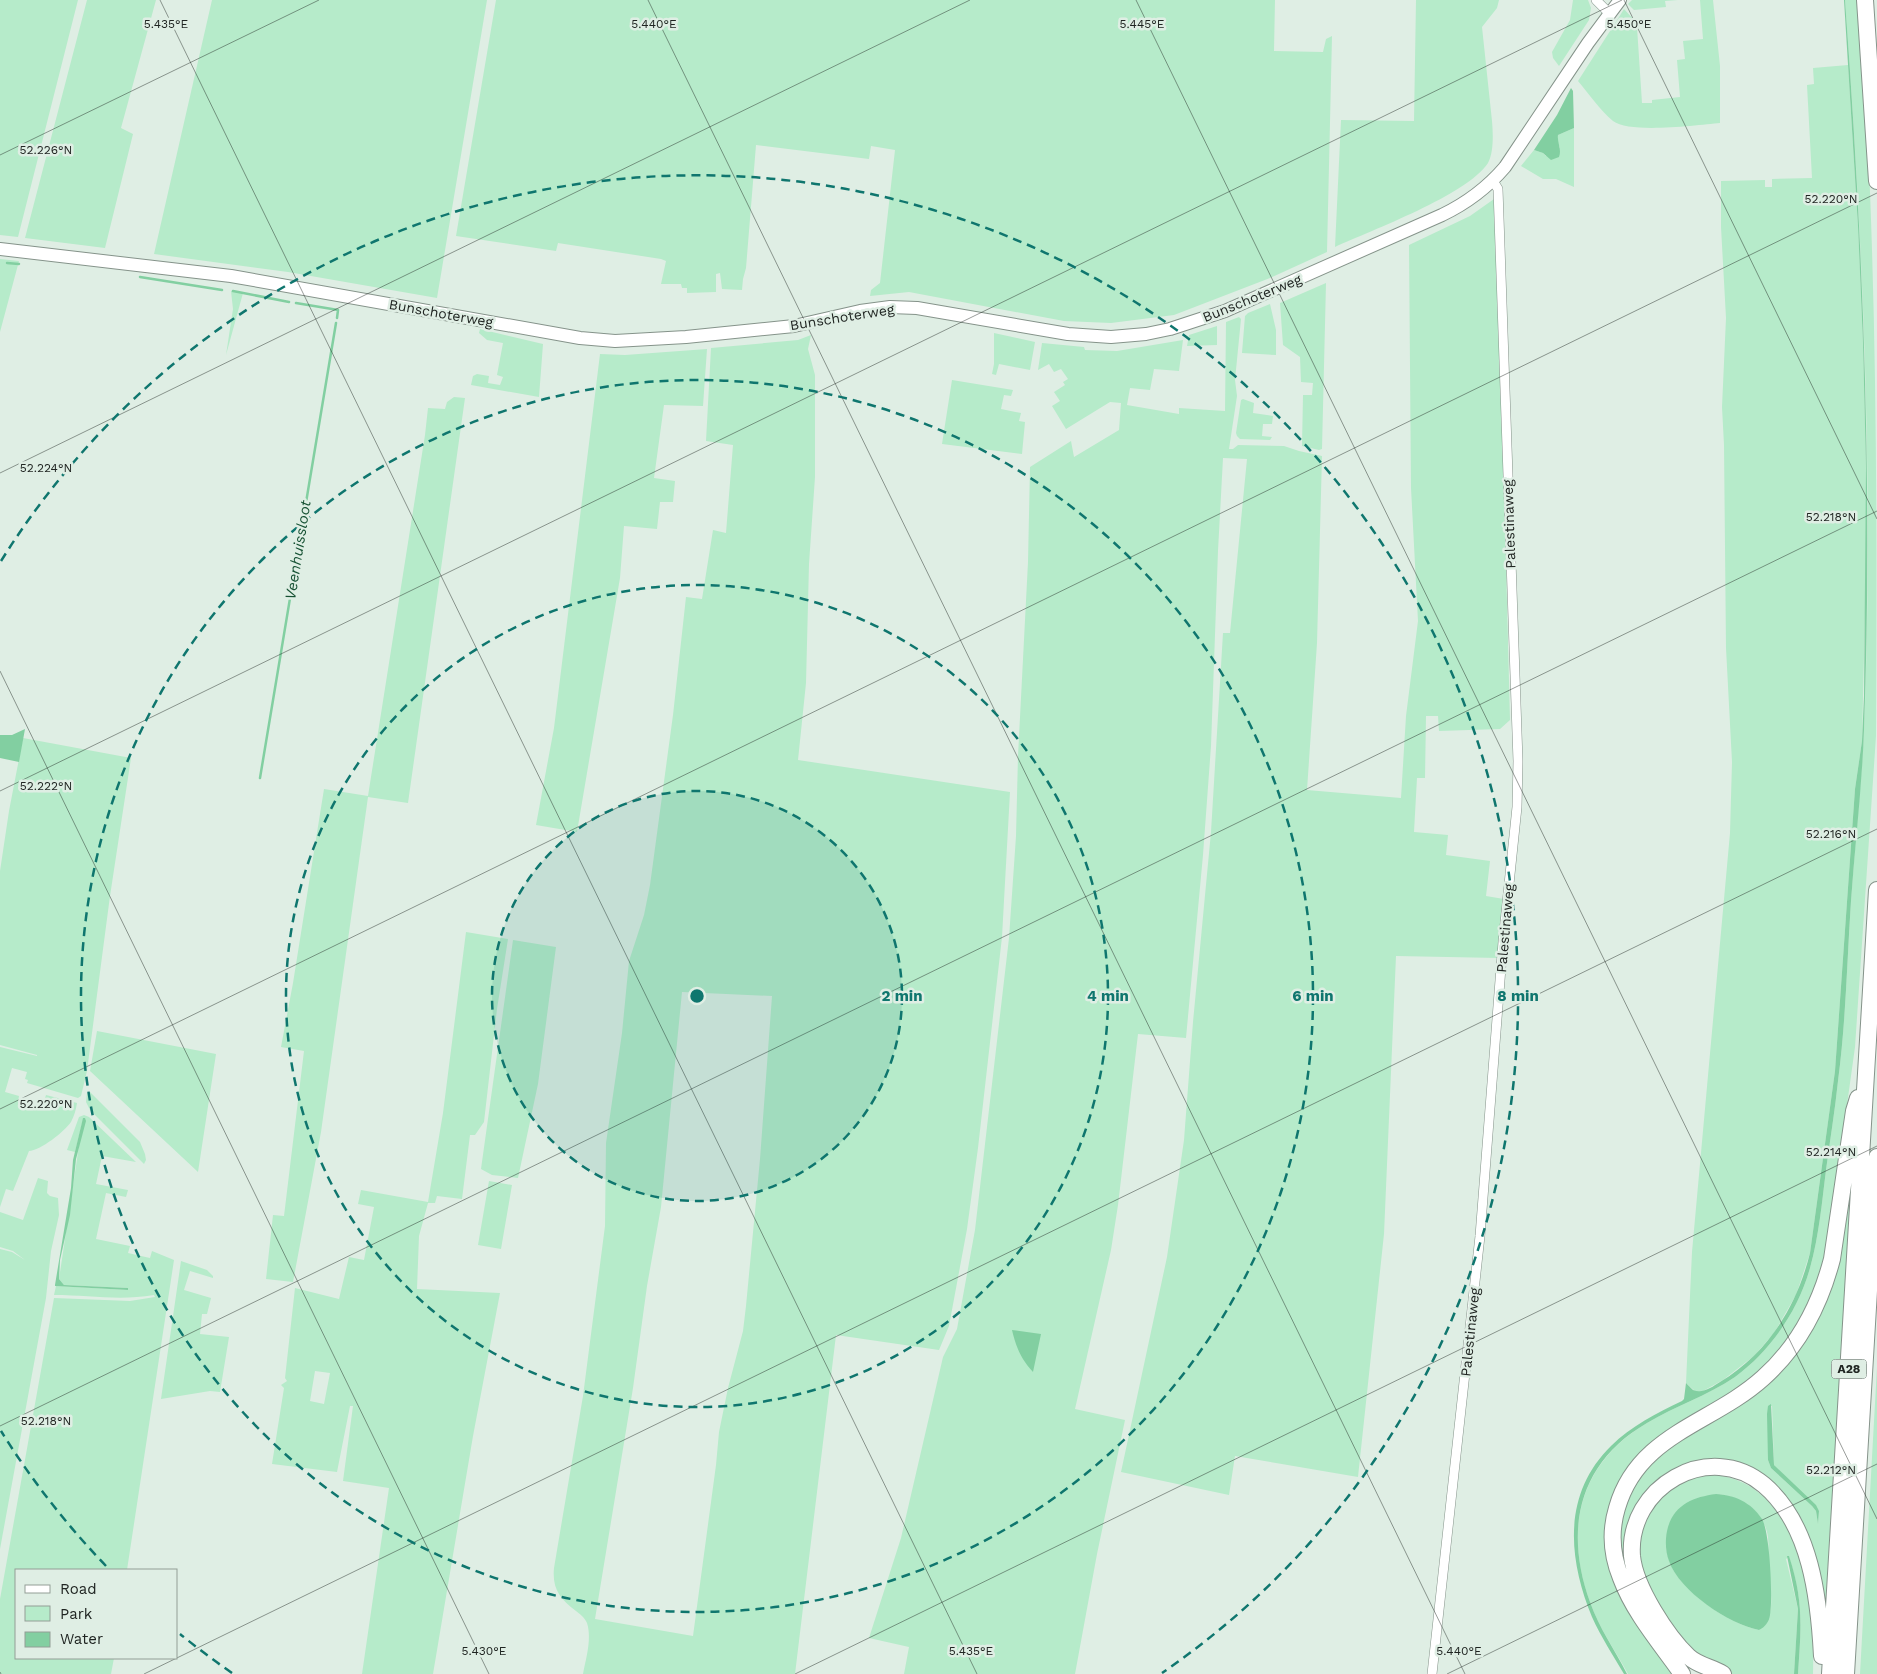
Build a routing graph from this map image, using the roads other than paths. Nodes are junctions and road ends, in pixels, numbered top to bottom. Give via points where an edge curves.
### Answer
1 (1596, 0) edge
2 (1620, 0) edge
3 (1865, 0) edge
4 (1609, 13) junction
5 (1493, 181) junction
6 (1877, 182) edge
7 (0, 249) edge
8 (1877, 890) edge
9 (1868, 1064) junction
10 (1877, 1157) edge
11 (1676, 1640) junction
12 (1432, 1674) edge
13 (1682, 1674) edge
14 (1693, 1674) edge
15 (1723, 1674) edge
16 (1823, 1674) edge
17 (1830, 1674) edge
18 (1847, 1674) edge

1 - 4 street
2 - 4 main road, Bunschoterweg
3 - 6 highway
4 - 5 main road, Bunschoterweg
5 - 7 main road, Bunschoterweg via 1448,212 1242,304 1170,329 1110,337 1068,334 917,308 890,307 794,326 615,341 580,338 231,276
5 - 12 street, Palestinaweg via 1498,189 1517,807 1480,1236
8 - 9 highway, A28
9 - 13 highway, A28 via 1854,1112 1832,1259 1810,1320 1785,1356 1756,1384 1650,1453 1632,1474 1620,1498 1614,1525 1617,1568 1630,1597
9 - 17 highway, A28
10 - 18 highway, A28
11 - 14 highway
11 - 15 highway via 1695,1662
11 - 16 highway via 1647,1600 1636,1573 1632,1547 1637,1522 1653,1495 1675,1477 1697,1469 1733,1470 1754,1478 1771,1492 1785,1510 1803,1546 1818,1599

